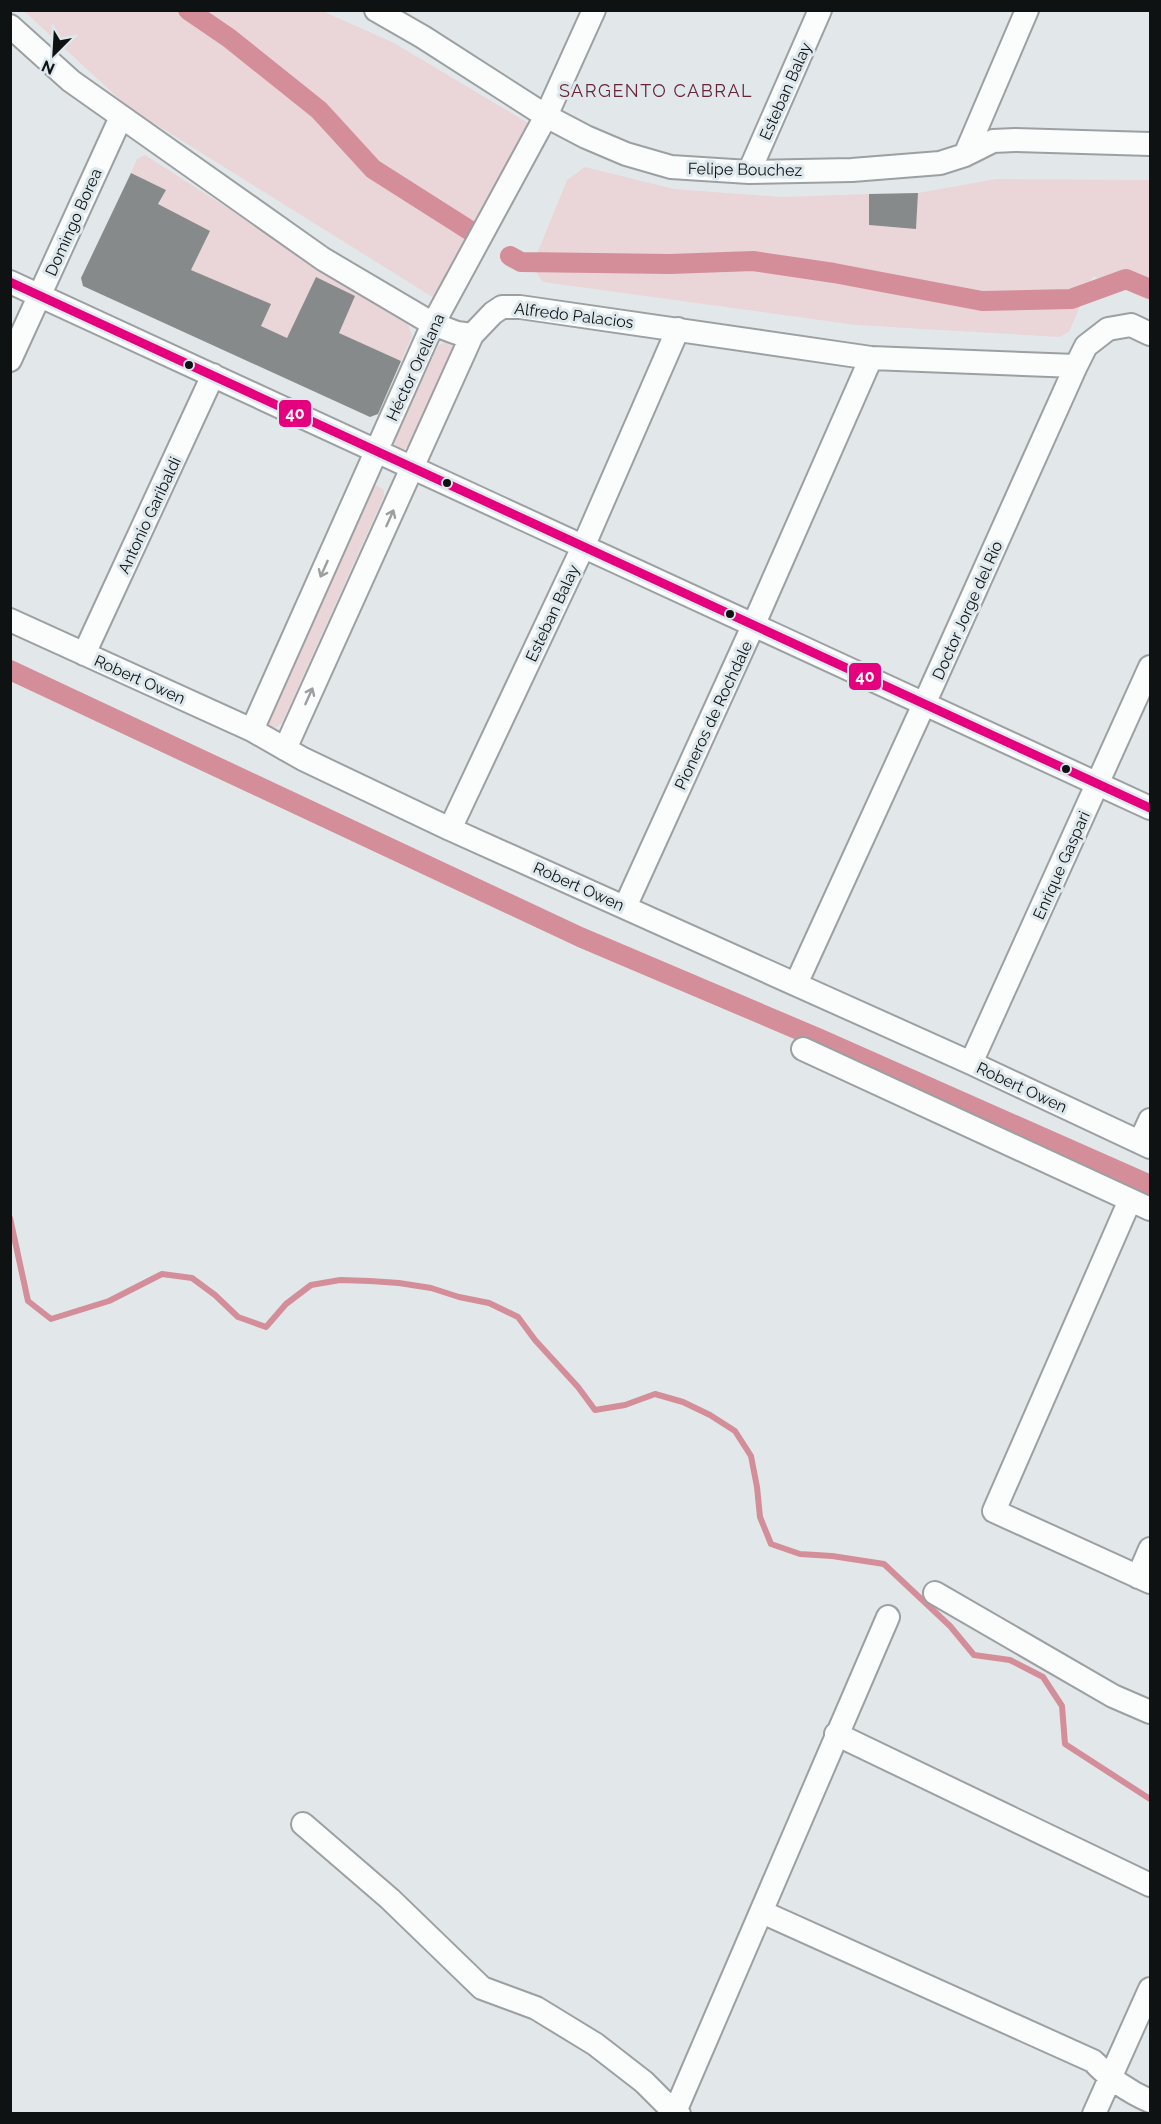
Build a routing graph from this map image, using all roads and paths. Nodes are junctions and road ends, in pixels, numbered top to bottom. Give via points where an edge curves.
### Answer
1 (594, 10) edge
2 (820, 10) edge
3 (1027, 10) edge
4 (378, 11) edge
5 (10, 26) edge
6 (546, 116) junction
7 (121, 117) junction
8 (1150, 144) edge
9 (965, 155) junction
10 (749, 172) junction
11 (10, 282) edge
12 (40, 295) junction
13 (433, 324) junction
14 (678, 329) junction
15 (1150, 334) edge
16 (472, 335) junction
17 (871, 358) junction
18 (10, 360) edge
19 (1076, 366) junction
20 (213, 375) junction
21 (377, 451) junction
22 (412, 468) junction
23 (583, 547) junction
24 (10, 620) edge
25 (753, 626) junction
26 (84, 654) junction
27 (1150, 667) edge
28 (925, 702) junction
29 (252, 730) junction
30 (285, 749) junction
31 (1098, 783) junction
32 (1150, 807) edge
33 (450, 829) junction
34 (625, 907) junction
35 (796, 984) junction
36 (803, 1049) dead end
37 (971, 1063) junction
38 (1150, 1120) edge
39 (1145, 1145) edge
40 (1130, 1200) junction
41 (1150, 1209) edge
42 (1150, 1549) edge
43 (1144, 1580) edge
44 (935, 1593) dead end
45 (888, 1617) dead end
46 (1150, 1712) edge
47 (836, 1734) junction
48 (303, 1824) dead end
49 (1150, 1885) edge
50 (762, 1912) junction
51 (1150, 1989) edge
52 (1110, 2079) junction
53 (1150, 2101) edge
54 (676, 2113) edge
55 (1094, 2114) edge

1 - 6 street, Héctor Orellana
2 - 10 street, Esteban Balay
3 - 9 street
4 - 6 street, Felipe Bouchez
5 - 7 street via 71,81
6 - 10 street, Felipe Bouchez via 626,154 671,167
6 - 13 street, Héctor Orellana
7 - 12 street, Domingo Borea
7 - 13 street via 323,259
8 - 9 street, Felipe Bouchez via 993,141
9 - 10 street, Felipe Bouchez via 940,163 852,170
11 - 12 street
12 - 18 street, Domingo Borea
12 - 20 street
13 - 16 street
13 - 21 street, Héctor Orellana
14 - 16 street, Alfredo Palacios via 502,307
14 - 17 street, Alfredo Palacios
14 - 23 street, Esteban Balay
15 - 19 street via 1131,325 1108,329 1086,345
16 - 22 street
17 - 19 street, Alfredo Palacios
17 - 25 street, Pioneros de Rochdale
19 - 28 street, Doctor Jorge del Río
20 - 21 street
20 - 26 street, Antonio Garibaldi
21 - 22 street
21 -> 29 street, Héctor Orellana
22 - 23 street
30 -> 22 street
23 - 25 street
23 - 33 street, Esteban Balay
24 - 26 street, Robert Owen
25 - 28 street
25 - 34 street, Pioneros de Rochdale
26 - 29 street, Robert Owen
27 - 31 street, Enrique Gaspari
28 - 31 street
28 - 35 street, Doctor Jorge del Río
29 - 30 street, Robert Owen
30 - 33 street, Robert Owen
31 - 32 street
31 - 37 street, Enrique Gaspari
33 - 34 street, Robert Owen
34 - 35 street, Robert Owen
35 - 37 street, Robert Owen
36 - 40 street
37 - 39 street, Robert Owen
38 - 39 street
40 - 41 street
40 - 43 street via 994,1511
42 - 43 street
44 - 46 street via 1113,1696
45 - 47 street
47 - 49 street
47 - 50 street
48 - 54 street via 390,1899 482,1988 536,2008 595,2044
50 - 52 street via 1093,2061
50 - 54 street
51 - 52 street
52 - 53 street
52 - 55 street

